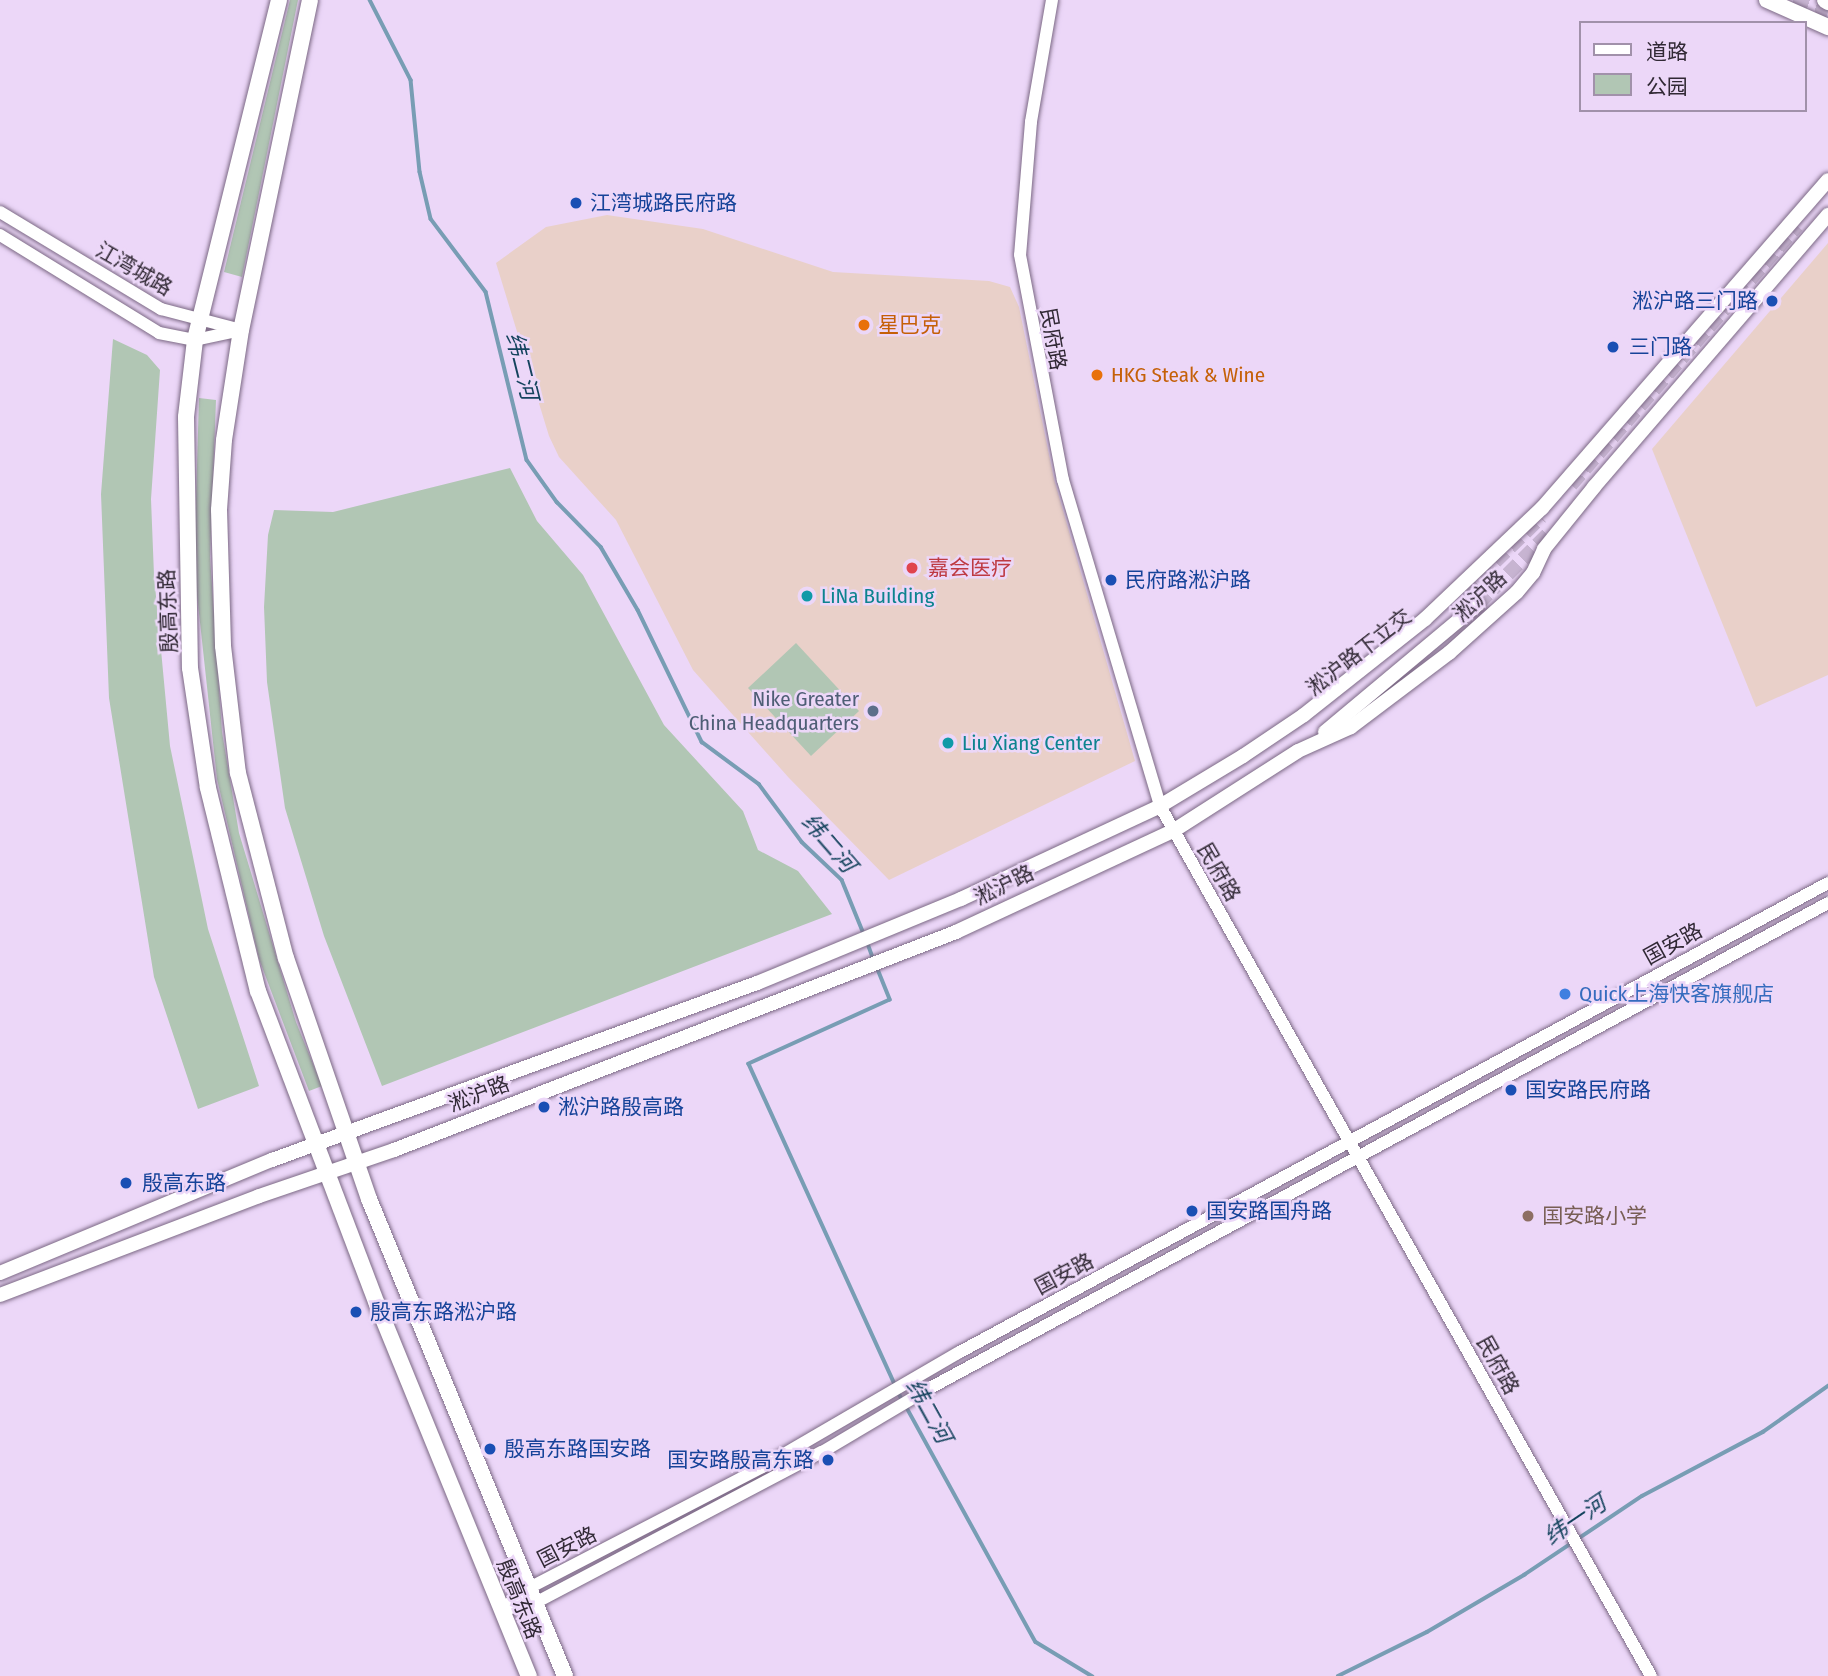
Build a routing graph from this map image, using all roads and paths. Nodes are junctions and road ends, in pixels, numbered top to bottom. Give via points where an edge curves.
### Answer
1 (279, 0) edge
2 (1052, 0) edge
3 (1767, 0) edge
4 (309, 2) edge
5 (1826, 27) edge
6 (1827, 180) edge
7 (0, 212) edge
8 (1828, 215) edge
9 (0, 235) edge
10 (200, 321) junction
11 (241, 330) junction
12 (195, 340) junction
13 (1465, 591) tunnel mouth
14 (1478, 604) tunnel mouth
15 (1273, 737) junction
16 (1298, 751) junction
17 (1160, 806) junction
18 (1173, 831) junction
19 (1828, 883) edge
20 (1828, 903) edge
21 (347, 1135) junction
22 (1350, 1143) junction
23 (316, 1144) junction
24 (1359, 1158) junction
25 (358, 1161) junction
26 (327, 1172) junction
27 (0, 1273) edge
28 (0, 1295) edge
29 (532, 1595) junction
30 (501, 1610) junction
31 (529, 1676) edge
32 (565, 1676) edge
33 (1651, 1676) edge

1 - 10 main road, 殷高东路
2 - 17 street, 民府路 via 1031,122 1020,255 1063,480
3 - 5 main road
4 - 11 main road, 殷高东路
6 - 15 main road, 淞沪路 via 1542,508 1425,619
7 - 10 street, 江湾城路 via 157,307
8 - 16 main road, 淞沪路 via 1585,498 1517,592 1386,704 1351,727
9 - 12 street, 江湾城路 via 159,333
10 - 11 street, 江湾城路
10 - 12 main road, 殷高东路
11 - 12 street, 江湾城路
11 - 21 main road, 殷高东路 via 224,440 219,510 223,646 238,773 273,914
12 - 23 main road, 殷高东路 via 184,479 190,668 208,788 258,991
13 - 15 main road, 淞沪路下立交 via 1374,671
14 - 16 main road, 淞沪路下立交 via 1370,698
15 - 17 main road, 淞沪路
16 - 18 main road, 淞沪路
17 - 18 street, 民府路
17 - 21 main road, 淞沪路 via 850,945
18 - 22 street, 民府路
18 - 25 main road, 淞沪路 via 896,956
19 - 22 street, 国安路
20 - 24 street, 国安路
21 - 23 main road, 淞沪路
21 - 25 main road, 殷高东路
22 - 24 street, 民府路
22 - 29 street, 国安路 via 922,1375
23 - 26 main road, 殷高东路
23 - 27 main road, 淞沪路
24 - 29 street, 国安路 via 930,1388 822,1452
24 - 33 street, 民府路
25 - 26 main road, 淞沪路
25 - 29 main road, 殷高东路 via 369,1199
26 - 28 main road, 淞沪路
26 - 30 main road, 殷高东路
29 - 30 street, 国安路
29 - 32 main road, 殷高东路
30 - 31 main road, 殷高东路

